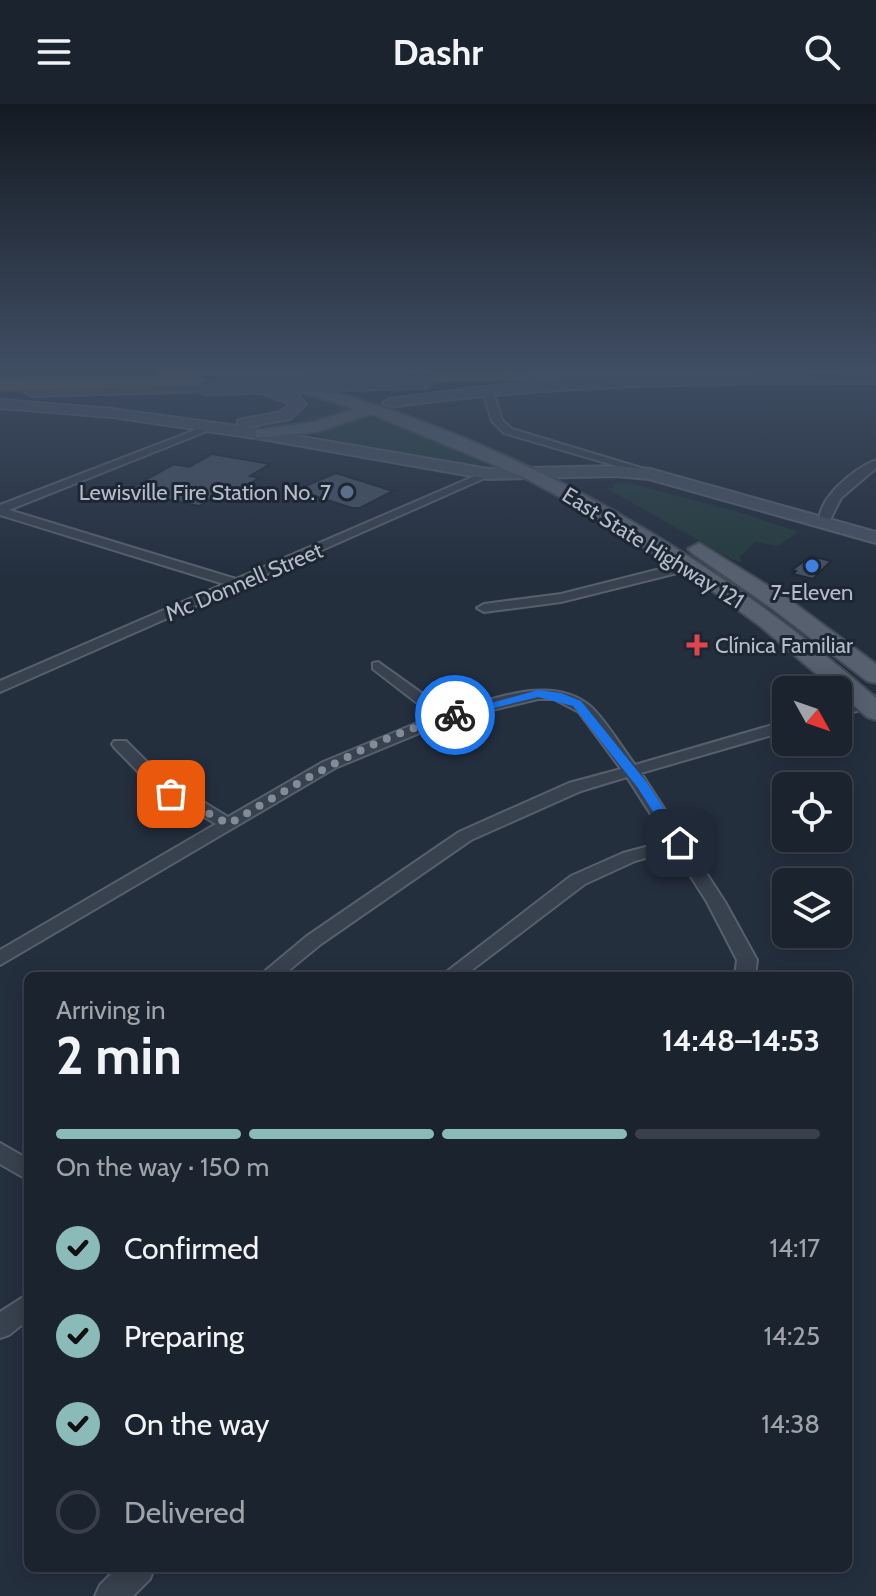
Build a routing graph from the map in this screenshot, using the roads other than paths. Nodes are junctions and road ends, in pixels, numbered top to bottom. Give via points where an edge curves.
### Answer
1 (193, 435) edge
2 (266, 435) edge
3 (310, 435) edge
4 (439, 435) edge
5 (458, 435) edge
6 (519, 435) edge
7 (325, 444) junction
8 (876, 463) edge
9 (480, 478) junction
10 (557, 481) junction
11 (665, 481) junction
12 (508, 485) junction
13 (0, 510) edge
14 (820, 526) junction
15 (876, 538) edge
16 (876, 545) edge
17 (688, 566) junction
18 (237, 584) junction
19 (484, 608) dead end
20 (378, 666) dead end
21 (876, 676) edge
22 (0, 687) edge
23 (873, 705) edge
24 (852, 709) edge
25 (445, 717) junction
26 (772, 730) edge
27 (120, 744) dead end
28 (631, 772) junction
29 (229, 824) junction
30 (680, 843) junction
31 (0, 959) edge
32 (274, 972) edge
33 (456, 972) edge
34 (746, 972) edge
35 (24, 1308) edge
36 (0, 1327) edge
37 (135, 1572) edge
38 (111, 1596) edge

1 - 13 street
2 - 7 main road
3 - 7 main road
4 - 10 main road, East State Highway 121
5 - 10 main road, East State Highway 121
6 - 11 street
7 - 9 main road
8 - 14 street via 851,479
9 - 10 main road
9 - 12 main road
9 - 18 street, Mc Donnell Street
10 - 11 main road via 622,476
10 - 12 main road
10 - 12 main road
10 - 17 main road, East State Highway 121
10 - 21 main road, East State Highway 121 via 734,572
11 - 14 main road
13 - 18 street
14 - 15 main road
14 - 16 main road
17 - 19 street via 561,598
17 - 23 main road, East State Highway 121 via 780,629
18 - 22 street, Mc Donnell Street
20 - 25 street
23 - 24 street
25 - 28 street via 524,696 557,695 584,709
25 - 29 street via 329,765
26 - 28 street
27 - 29 street via 171,794
28 - 30 street
28 - 32 street via 575,787 465,836
29 - 31 street
30 - 33 street via 629,857 578,880
30 - 34 street via 747,960
35 - 36 street
37 - 38 street

